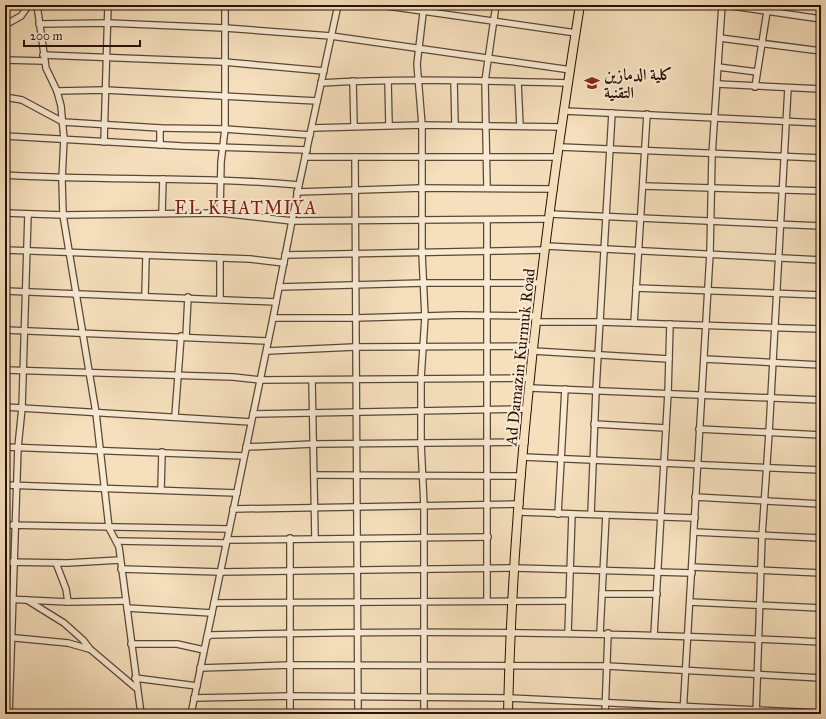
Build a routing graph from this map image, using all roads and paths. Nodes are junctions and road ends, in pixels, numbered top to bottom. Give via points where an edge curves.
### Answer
1 (29, 5) edge
2 (37, 5) edge
3 (108, 5) edge
4 (225, 5) edge
5 (338, 5) edge
6 (380, 5) edge
7 (496, 5) edge
8 (580, 5) edge
9 (724, 5) edge
10 (768, 5) edge
11 (423, 8) edge
12 (767, 12) junction
13 (821, 19) edge
14 (494, 21) junction
15 (108, 23) junction
16 (39, 24) junction
17 (5, 25) edge
18 (225, 28) junction
19 (576, 33) junction
20 (331, 36) junction
21 (720, 38) junction
22 (762, 44) junction
23 (418, 47) junction
24 (821, 51) edge
25 (107, 56) junction
26 (44, 58) junction
27 (488, 58) junction
28 (5, 60) edge
29 (224, 62) junction
30 (718, 67) junction
31 (571, 70) junction
32 (324, 71) junction
33 (757, 72) junction
34 (353, 81) junction
35 (388, 81) junction
36 (419, 81) junction
37 (454, 81) junction
38 (485, 81) junction
39 (518, 82) junction
40 (321, 83) junction
41 (569, 83) junction
42 (716, 84) junction
43 (755, 86) junction
44 (788, 88) junction
45 (821, 89) edge
46 (105, 90) junction
47 (57, 91) junction
48 (5, 97) edge
49 (224, 97) junction
50 (317, 101) junction
51 (564, 111) junction
52 (612, 113) junction
53 (646, 114) junction
54 (714, 117) junction
55 (785, 120) junction
56 (63, 122) junction
57 (821, 122) edge
58 (104, 125) junction
59 (389, 125) junction
60 (422, 125) junction
61 (455, 125) junction
62 (486, 125) junction
63 (354, 126) junction
64 (520, 126) junction
65 (562, 126) junction
66 (160, 128) junction
67 (312, 128) junction
68 (225, 129) junction
69 (310, 134) junction
70 (5, 136) edge
71 (64, 139) junction
72 (104, 142) junction
73 (160, 145) junction
74 (223, 148) junction
75 (560, 148) junction
76 (609, 149) junction
77 (307, 150) junction
78 (645, 151) junction
79 (712, 155) junction
80 (784, 155) junction
81 (486, 156) junction
82 (355, 157) junction
83 (558, 157) junction
84 (305, 158) junction
85 (422, 158) junction
86 (821, 158) edge
87 (5, 175) edge
88 (62, 178) junction
89 (163, 179) junction
90 (221, 180) junction
91 (299, 185) junction
92 (643, 186) junction
93 (712, 187) junction
94 (422, 188) junction
95 (487, 188) junction
96 (355, 189) junction
97 (554, 189) junction
98 (782, 190) junction
99 (821, 191) edge
100 (297, 192) junction
101 (5, 213) edge
102 (162, 213) junction
103 (220, 213) junction
104 (28, 214) junction
105 (63, 215) junction
106 (549, 216) junction
107 (607, 216) junction
108 (640, 217) junction
109 (487, 220) junction
110 (709, 220) junction
111 (292, 221) junction
112 (354, 221) junction
113 (422, 221) junction
114 (780, 223) junction
115 (821, 226) edge
116 (545, 248) junction
117 (605, 249) junction
118 (5, 250) edge
119 (487, 250) junction
120 (27, 251) junction
121 (638, 251) junction
122 (69, 252) junction
123 (354, 253) junction
124 (422, 253) junction
125 (710, 253) junction
126 (285, 255) junction
127 (146, 256) junction
128 (220, 258) junction
129 (778, 259) junction
130 (821, 260) edge
131 (284, 263) junction
132 (541, 282) junction
133 (424, 283) junction
134 (486, 283) junction
135 (354, 286) junction
136 (279, 287) junction
137 (636, 288) junction
138 (5, 291) edge
139 (26, 291) junction
140 (706, 291) junction
141 (776, 293) junction
142 (77, 294) junction
143 (821, 295) edge
144 (145, 296) junction
145 (188, 297) junction
146 (220, 298) junction
147 (276, 302) junction
148 (486, 315) junction
149 (425, 317) junction
150 (273, 318) junction
151 (355, 318) junction
152 (537, 319) junction
153 (600, 322) junction
154 (634, 323) junction
155 (670, 324) junction
156 (705, 326) junction
157 (775, 326) junction
158 (821, 329) edge
159 (5, 330) edge
160 (23, 331) junction
161 (84, 332) junction
162 (184, 337) junction
163 (268, 341) junction
164 (355, 347) junction
165 (423, 347) junction
166 (487, 347) junction
167 (533, 349) junction
168 (266, 351) junction
169 (598, 354) junction
170 (669, 359) junction
171 (704, 359) junction
172 (772, 362) junction
173 (821, 365) edge
174 (5, 370) edge
175 (23, 371) junction
176 (90, 373) junction
177 (178, 376) junction
178 (422, 378) junction
179 (488, 378) junction
180 (530, 378) junction
181 (260, 380) junction
182 (312, 380) junction
183 (355, 380) junction
184 (530, 388) junction
185 (565, 389) junction
186 (596, 390) junction
187 (668, 393) junction
188 (702, 395) junction
189 (771, 397) junction
190 (821, 400) edge
191 (5, 407) edge
192 (22, 408) junction
193 (528, 409) junction
194 (421, 410) junction
195 (488, 411) junction
196 (313, 412) junction
197 (355, 412) junction
198 (96, 413) junction
199 (253, 414) junction
200 (175, 416) junction
201 (251, 422) junction
202 (594, 424) junction
203 (666, 428) junction
204 (699, 429) junction
205 (769, 432) junction
206 (821, 435) edge
207 (488, 442) junction
208 (525, 442) junction
209 (420, 443) junction
210 (314, 444) junction
211 (356, 444) junction
212 (5, 447) edge
213 (18, 447) junction
214 (246, 447) junction
215 (99, 450) junction
216 (162, 452) junction
217 (244, 456) junction
218 (523, 456) junction
219 (561, 457) junction
220 (592, 459) junction
221 (663, 462) junction
222 (697, 464) junction
223 (766, 467) junction
224 (821, 470) edge
225 (314, 475) junction
226 (356, 475) junction
227 (422, 475) junction
228 (488, 475) junction
229 (522, 476) junction
230 (5, 485) edge
231 (17, 485) junction
232 (103, 487) junction
233 (161, 490) junction
234 (236, 493) junction
235 (695, 497) junction
236 (764, 501) junction
237 (821, 504) edge
238 (488, 505) junction
239 (424, 506) junction
240 (315, 507) junction
241 (356, 507) junction
242 (520, 508) junction
243 (233, 509) junction
244 (558, 514) junction
245 (572, 514) junction
246 (591, 514) junction
247 (606, 515) junction
248 (660, 516) junction
249 (695, 518) junction
250 (5, 525) edge
251 (16, 526) junction
252 (109, 528) junction
253 (229, 528) junction
254 (694, 532) junction
255 (762, 536) junction
256 (356, 537) junction
257 (424, 537) junction
258 (488, 537) junction
259 (290, 538) junction
260 (315, 538) junction
261 (821, 538) edge
262 (117, 541) junction
263 (226, 542) junction
264 (120, 560) junction
265 (5, 562) edge
266 (15, 562) junction
267 (56, 563) junction
268 (488, 568) junction
269 (515, 568) junction
270 (121, 569) junction
271 (424, 569) junction
272 (570, 569) junction
273 (290, 570) junction
274 (357, 570) junction
275 (604, 570) junction
276 (692, 570) junction
277 (761, 571) junction
278 (220, 572) junction
279 (658, 572) junction
280 (821, 573) edge
281 (602, 594) junction
282 (656, 594) junction
283 (5, 599) edge
284 (13, 599) junction
285 (27, 600) junction
286 (424, 600) junction
287 (487, 600) junction
288 (569, 600) junction
289 (126, 601) junction
290 (514, 601) junction
291 (68, 602) junction
292 (357, 602) junction
293 (690, 602) junction
294 (214, 603) junction
295 (290, 603) junction
296 (760, 605) junction
297 (127, 608) junction
298 (821, 608) edge
299 (212, 613) junction
300 (290, 633) junction
301 (357, 633) junction
302 (512, 633) junction
303 (568, 633) junction
304 (600, 633) junction
305 (608, 633) junction
306 (424, 634) junction
307 (654, 635) junction
308 (688, 636) junction
309 (8, 637) edge
310 (207, 637) junction
311 (759, 639) junction
312 (821, 642) edge
313 (131, 644) junction
314 (90, 649) junction
315 (204, 650) junction
316 (290, 665) junction
317 (358, 665) junction
318 (424, 665) junction
319 (510, 665) junction
320 (606, 666) junction
321 (200, 668) junction
322 (686, 671) junction
323 (8, 673) edge
324 (758, 675) junction
325 (135, 678) junction
326 (821, 678) edge
327 (197, 686) junction
328 (136, 688) junction
329 (290, 696) junction
330 (358, 696) junction
331 (424, 696) junction
332 (194, 698) junction
333 (509, 698) junction
334 (605, 703) junction
335 (683, 707) junction
336 (756, 712) edge
337 (7, 713) edge
338 (821, 713) edge
339 (30, 714) edge
340 (141, 714) edge
341 (191, 714) edge
342 (290, 714) edge
343 (358, 714) edge
344 (424, 714) edge
345 (508, 714) edge
346 (605, 714) edge
347 (683, 714) edge

1 - 17 street via 21,16
2 - 16 street
3 - 15 street
4 - 18 street
5 - 20 street
6 - 11 street
7 - 14 street
8 - 19 highway, Ad Damazin Kurmuk Road
9 - 12 street
9 - 21 street
10 - 12 street
11 - 14 street
11 - 23 street
12 - 13 street
12 - 22 street
14 - 19 street
14 - 27 street
15 - 16 street
15 - 18 street
15 - 25 street
16 - 26 street
18 - 20 street
18 - 29 street
19 - 31 highway, Ad Damazin Kurmuk Road
20 - 23 street
20 - 32 street
21 - 22 street
21 - 30 street
22 - 24 street
22 - 33 street
23 - 27 street
23 - 36 street
25 - 26 street
25 - 29 street
25 - 46 street
26 - 28 street
26 - 47 street
27 - 31 street
27 - 38 street
29 - 32 street
29 - 49 street
30 - 33 street
30 - 42 street
31 - 41 highway, Ad Damazin Kurmuk Road
32 - 40 street
33 - 43 street
34 - 35 street
34 - 40 street
34 - 63 street
35 - 36 street
35 - 59 street
36 - 37 street
36 - 60 street
37 - 38 street
37 - 61 street
38 - 39 street
38 - 62 street
39 - 41 street
39 - 64 street
40 - 50 street
41 - 51 highway, Ad Damazin Kurmuk Road
42 - 43 street
42 - 54 street
43 - 44 street
44 - 45 street
44 - 55 street
46 - 47 street
46 - 49 street
46 - 58 street
47 - 56 street
48 - 56 street via 35,105
49 - 50 street
49 - 68 street
50 - 67 street
51 - 52 street
51 - 65 highway, Ad Damazin Kurmuk Road
52 - 53 street
52 - 76 street
53 - 54 street
53 - 78 street
54 - 55 street
54 - 79 street
55 - 57 street
55 - 80 street
56 - 58 street
56 - 71 street
58 - 66 street
58 - 72 street
59 - 60 street
59 - 63 street
60 - 61 street
60 - 85 street
61 - 62 street
62 - 64 street
62 - 81 street
63 - 67 street
64 - 65 street
65 - 75 highway, Ad Damazin Kurmuk Road
66 - 68 street
66 - 73 street
67 - 69 street
68 - 69 street
68 - 74 street
69 - 77 street
70 - 71 street
71 - 72 street
71 - 88 street
72 - 73 street
73 - 74 street
74 - 77 street
74 - 90 street
75 - 76 street
75 - 83 highway, Ad Damazin Kurmuk Road
76 - 78 street
76 - 107 street
77 - 84 street
78 - 79 street
78 - 92 street
79 - 80 street
79 - 93 street
80 - 86 street
80 - 98 street
81 - 83 street
81 - 85 street
81 - 95 street
82 - 84 street
82 - 85 street
82 - 96 street
83 - 97 highway, Ad Damazin Kurmuk Road
84 - 91 street
85 - 94 street
87 - 88 street
88 - 89 street
88 - 105 street
89 - 90 street
89 - 102 street
90 - 91 street
90 - 103 street
91 - 100 street
92 - 93 street
92 - 108 street
93 - 98 street
93 - 110 street
94 - 95 street
94 - 96 street
94 - 113 street
95 - 97 street
96 - 100 street
96 - 112 street
97 - 106 highway, Ad Damazin Kurmuk Road
98 - 99 street
98 - 114 street
100 - 111 street
101 - 104 street
102 - 103 street
102 - 105 street
103 - 111 street
104 - 105 street
104 - 120 street
105 - 122 street
106 - 107 street
106 - 109 street
106 - 116 highway, Ad Damazin Kurmuk Road
107 - 108 street
107 - 117 street
108 - 110 street
108 - 121 street
109 - 113 street
109 - 119 street
110 - 114 street
110 - 125 street
111 - 112 street
111 - 126 street
112 - 113 street
112 - 123 street
113 - 124 street
114 - 115 street
114 - 129 street
116 - 117 street
116 - 119 street
116 - 132 highway, Ad Damazin Kurmuk Road
117 - 121 street
117 - 153 street
118 - 120 street
119 - 124 street
119 - 134 street
120 - 122 street
120 - 139 street
121 - 125 street
121 - 137 street
122 - 127 street
122 - 142 street
123 - 124 street
123 - 126 street
123 - 135 street
124 - 133 street
125 - 129 street
125 - 140 street
126 - 131 street
127 - 128 street
127 - 144 street
128 - 131 street
128 - 146 street
129 - 130 street
129 - 141 street
131 - 136 street
132 - 134 street
132 - 152 highway, Ad Damazin Kurmuk Road
133 - 134 street
133 - 135 street
133 - 149 street
134 - 148 street
135 - 136 street
135 - 151 street
136 - 147 street
137 - 140 street
137 - 154 street
138 - 139 street
139 - 142 street
139 - 160 street
140 - 141 street
140 - 156 street
141 - 143 street
141 - 157 street
142 - 144 street
142 - 161 street
144 - 145 street
145 - 146 street
145 - 162 street
146 - 147 street
147 - 150 street
148 - 149 street
148 - 152 street
148 - 166 street
149 - 151 street
149 - 165 street
150 - 151 street
150 - 163 street
151 - 164 street
152 - 153 street
152 - 167 highway, Ad Damazin Kurmuk Road
153 - 154 street
153 - 169 street
154 - 155 street
155 - 156 street
155 - 170 street
156 - 157 street
156 - 171 street
157 - 158 street
157 - 172 street
159 - 160 street
160 - 161 street
160 - 175 street
161 - 162 street
161 - 176 street
162 - 163 street
162 - 177 street
163 - 168 street
164 - 165 street
164 - 168 street
164 - 183 street
165 - 166 street
165 - 178 street
166 - 167 street
166 - 179 street
167 - 169 street
167 - 180 highway, Ad Damazin Kurmuk Road
168 - 181 street
169 - 170 street
169 - 186 street
170 - 187 street
171 - 172 street
171 - 188 street
172 - 173 street
172 - 189 street
174 - 175 street
175 - 176 street
175 - 192 street
176 - 177 street
176 - 198 street
177 - 181 street
177 - 200 street
178 - 179 street
178 - 183 street
178 - 194 street
179 - 180 street
179 - 195 street
180 - 184 highway, Ad Damazin Kurmuk Road
181 - 182 street
181 - 199 street
182 - 183 street
182 - 196 street
183 - 197 street
184 - 185 street
184 - 193 highway, Ad Damazin Kurmuk Road
185 - 186 street
185 - 219 street
186 - 187 street
186 - 202 street
187 - 188 street
187 - 203 street
188 - 189 street
188 - 204 street
189 - 190 street
189 - 205 street
191 - 192 street
192 - 198 street
192 - 213 street
193 - 195 street
193 - 208 highway, Ad Damazin Kurmuk Road
194 - 195 street
194 - 197 street
194 - 209 street
195 - 207 street
196 - 197 street
196 - 199 street
196 - 210 street
197 - 211 street
198 - 200 street
198 - 215 street
199 - 201 street
200 - 201 street
201 - 214 street
202 - 203 street
202 - 220 street
203 - 221 street
204 - 205 street
204 - 222 street
205 - 206 street
205 - 223 street
207 - 208 street
207 - 209 street
207 - 228 street
208 - 218 highway, Ad Damazin Kurmuk Road
209 - 211 street
209 - 227 street
210 - 211 street
210 - 214 street
210 - 225 street
211 - 226 street
212 - 213 street
213 - 215 street
213 - 231 street
214 - 217 street
215 - 216 street
215 - 232 street
216 - 217 street
216 - 233 street
217 - 234 street
218 - 219 street
218 - 229 highway, Ad Damazin Kurmuk Road
219 - 220 street
219 - 244 street
220 - 221 street
220 - 246 street
221 - 222 street
221 - 248 street
222 - 223 street
222 - 235 street
223 - 224 street
223 - 236 street
225 - 226 street
225 - 240 street
226 - 227 street
226 - 241 street
227 - 228 street
227 - 239 street
228 - 229 street
228 - 238 street
229 - 242 highway, Ad Damazin Kurmuk Road
230 - 231 street
231 - 232 street
231 - 251 street
232 - 233 street
232 - 252 street
233 - 234 street
234 - 243 street
235 - 236 street
235 - 249 street
236 - 237 street
236 - 255 street
238 - 239 street
238 - 242 street
238 - 258 street
239 - 241 street
239 - 257 street
240 - 241 street
240 - 243 street
240 - 260 street
241 - 256 street
242 - 244 street
242 - 269 highway, Ad Damazin Kurmuk Road
243 - 253 street
244 - 245 street
245 - 246 street
245 - 272 street
246 - 247 street
247 - 248 street
247 - 275 street
248 - 249 street
248 - 279 street
249 - 254 street
250 - 251 street
251 - 252 street
251 - 266 street
252 - 253 street
252 - 262 street
253 - 263 street
254 - 255 street
254 - 276 street
255 - 261 street
255 - 277 street
256 - 257 street
256 - 260 street
256 - 274 street
257 - 258 street
257 - 271 street
258 - 268 street
259 - 260 street
259 - 263 street
259 - 273 street
262 - 263 street
262 - 264 street
263 - 278 street
264 - 267 street
264 - 270 street
265 - 266 street
266 - 267 street
266 - 284 street
267 - 291 street
268 - 269 street
268 - 271 street
268 - 287 street
269 - 272 street
269 - 290 highway, Ad Damazin Kurmuk Road
270 - 278 street
270 - 289 street
271 - 274 street
271 - 286 street
272 - 275 street
272 - 288 street
273 - 274 street
273 - 278 street
273 - 295 street
274 - 292 street
275 - 279 street
275 - 281 street
276 - 277 street
276 - 279 street
276 - 293 street
277 - 280 street
277 - 296 street
278 - 294 street
279 - 282 street
281 - 282 street
281 - 304 street
282 - 307 street
283 - 284 street
284 - 285 street
284 - 309 street
285 - 291 street
285 - 314 street via 64,623
286 - 287 street
286 - 292 street
286 - 306 street
287 - 290 street
288 - 290 street
288 - 303 street
289 - 291 street
289 - 297 street
290 - 302 highway, Ad Damazin Kurmuk Road
292 - 295 street
292 - 301 street
293 - 296 street
293 - 308 street
294 - 295 street
294 - 299 street
295 - 300 street
296 - 298 street
296 - 311 street
297 - 299 street
297 - 313 street
299 - 310 street
300 - 301 street
300 - 310 street
300 - 316 street
301 - 306 street
301 - 317 street
302 - 303 street
302 - 306 street
302 - 319 highway, Ad Damazin Kurmuk Road
303 - 304 street
304 - 305 street
305 - 307 street
305 - 320 street
306 - 318 street
307 - 308 street
308 - 311 street
308 - 322 street
309 - 314 street via 68,642
309 - 323 street
310 - 315 street
311 - 312 street
311 - 324 street
313 - 315 street via 177,644
313 - 325 street
314 - 328 street
315 - 321 street
316 - 317 street
316 - 321 street
316 - 329 street
317 - 318 street
317 - 330 street
318 - 319 street
318 - 331 street
319 - 320 street
319 - 333 highway, Ad Damazin Kurmuk Road
320 - 322 street
320 - 334 street
321 - 327 street
322 - 324 street
322 - 335 street
323 - 337 street
324 - 326 street
324 - 336 street
325 - 327 street
325 - 328 street
327 - 332 street
328 - 340 street
329 - 330 street
329 - 332 street
329 - 342 street
330 - 331 street
330 - 343 street
331 - 333 street
331 - 344 street
332 - 341 street
333 - 334 street
333 - 345 highway, Ad Damazin Kurmuk Road
334 - 335 street
334 - 346 street
335 - 336 street
335 - 347 street
336 - 338 street
337 - 339 street

